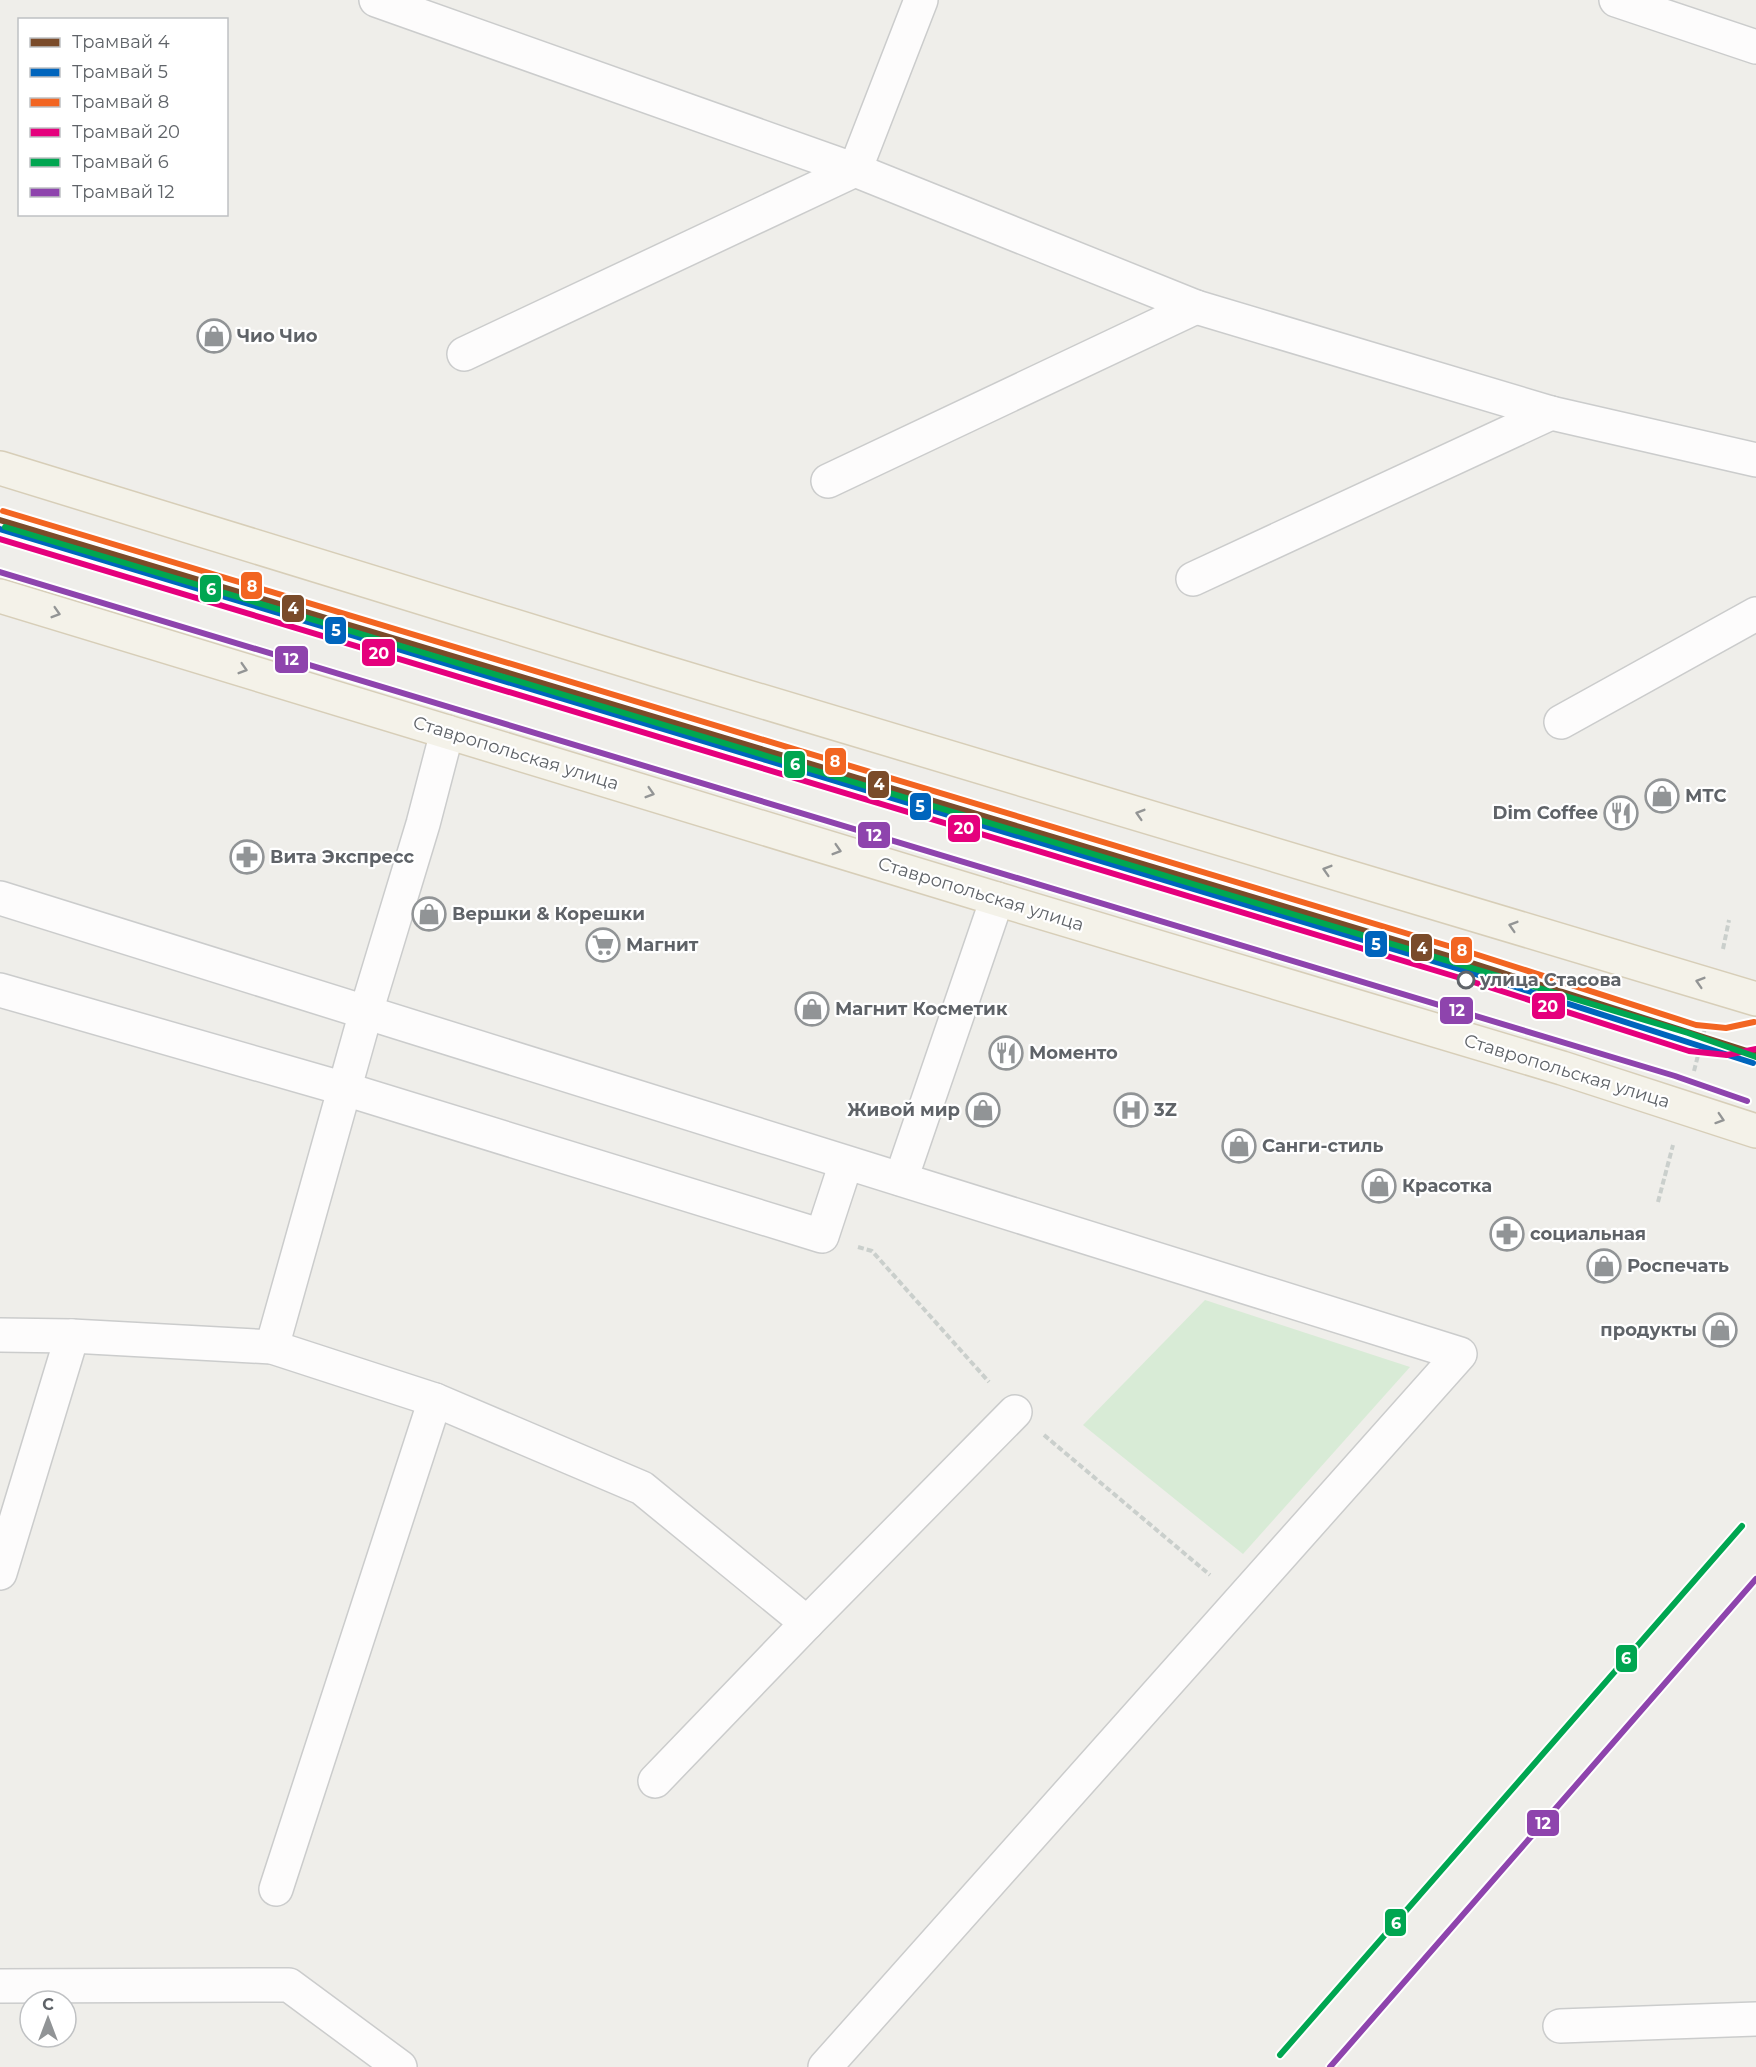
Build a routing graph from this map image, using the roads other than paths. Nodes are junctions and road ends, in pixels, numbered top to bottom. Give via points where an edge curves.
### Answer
1 (376, 0) edge
2 (921, 0) edge
3 (1616, 0) edge
4 (1756, 46) edge
5 (855, 170) junction
6 (1196, 307) junction
7 (464, 354) dead end
8 (1551, 413) junction
9 (1756, 460) edge
10 (0, 468) edge
11 (828, 481) dead end
12 (1193, 579) dead end
13 (0, 596) edge
14 (1756, 614) edge
15 (1561, 722) dead end
16 (447, 732) junction
17 (0, 898) edge
18 (997, 899) junction
19 (0, 990) edge
20 (1756, 999) edge
21 (366, 1012) junction
22 (345, 1089) junction
23 (1756, 1131) edge
24 (846, 1163) junction
25 (901, 1179) junction
26 (0, 1335) edge
27 (72, 1336) junction
28 (272, 1347) junction
29 (435, 1400) junction
30 (1015, 1412) road end
31 (0, 1573) edge
32 (807, 1623) junction
33 (655, 1781) dead end
34 (276, 1889) dead end
35 (0, 1986) edge
36 (1756, 2019) edge
37 (1560, 2026) dead end
38 (400, 2067) edge
39 (825, 2067) edge

1 - 5 lane
2 - 5 lane
3 - 4 lane
5 - 6 lane
5 - 7 lane
6 - 8 lane
6 - 11 lane
8 - 9 lane
8 - 12 lane
20 -> 10 main road via 654,669
13 -> 16 main road, Ставропольская улица
14 - 15 lane
16 -> 18 main road, Ставропольская улица
16 - 21 lane
17 - 21 lane
18 -> 23 main road, Ставропольская улица via 1562,1068
18 - 25 lane
19 - 22 lane
21 - 22 lane
21 - 24 lane
22 - 24 lane via 822,1236
22 - 28 lane
24 - 25 lane
25 - 39 lane via 1460,1354
26 - 27 lane
27 - 28 lane
27 - 31 lane
28 - 29 lane
29 - 32 lane via 642,1488
29 - 34 lane
30 - 32 lane
32 - 33 lane
35 - 38 lane via 289,1985
36 - 37 lane

